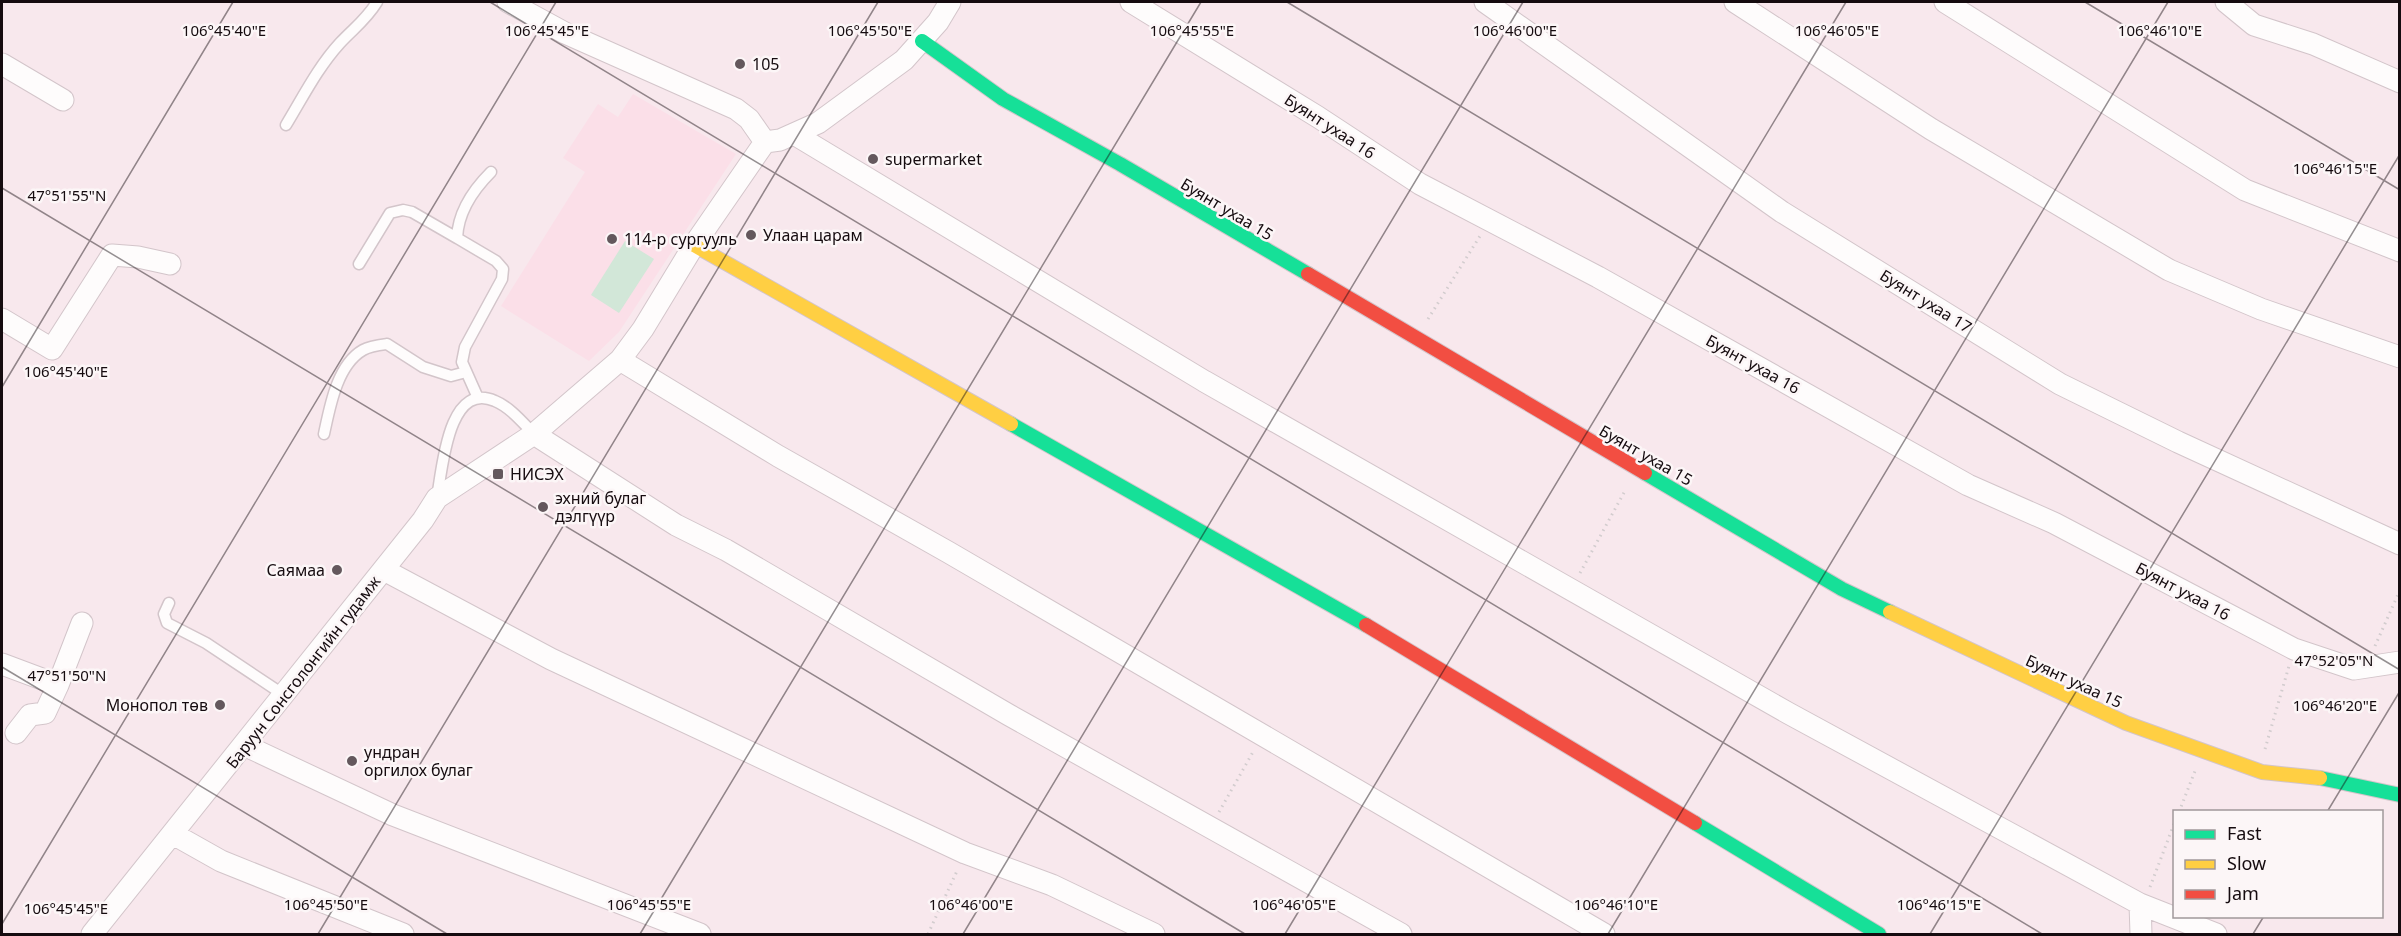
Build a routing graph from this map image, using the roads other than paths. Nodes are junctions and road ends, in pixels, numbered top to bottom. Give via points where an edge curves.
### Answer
1 (377, 2) edge
2 (508, 2) edge
3 (950, 2) edge
4 (1131, 2) edge
5 (1485, 2) edge
6 (1735, 2) edge
7 (1945, 2) edge
8 (2226, 2) edge
9 (922, 41) junction
10 (2, 64) edge
11 (2400, 82) edge
12 (63, 100) dead end
13 (286, 124) dead end
14 (794, 134) junction
15 (765, 142) junction
16 (490, 172) dead end
17 (457, 238) junction
18 (694, 245) junction
19 (2400, 251) edge
20 (170, 264) dead end
21 (359, 264) dead end
22 (2, 319) edge
23 (2400, 357) edge
24 (620, 360) junction
25 (466, 372) junction
26 (478, 398) junction
27 (324, 434) dead end
28 (534, 434) junction
29 (437, 498) junction
30 (2400, 544) edge
31 (384, 570) junction
32 (169, 603) dead end
33 (82, 623) dead end
34 (2400, 662) edge
35 (2, 664) edge
36 (58, 685) junction
37 (284, 695) junction
38 (16, 733) dead end
39 (244, 745) junction
40 (2400, 795) edge
41 (173, 834) junction
42 (2140, 904) junction
43 (2173, 917) edge
44 (2175, 918) edge
45 (102, 932) edge
46 (403, 934) edge
47 (700, 934) edge
48 (1154, 934) edge
49 (1401, 934) edge
50 (1604, 934) edge
51 (1879, 934) edge
52 (2140, 934) edge
53 (2216, 934) edge

1 - 13 lane via 368,17 340,42
2 - 15 street via 565,33 736,109 749,119
3 - 9 street
4 - 34 street, Буянт ухаа 16 via 1420,184 1598,277 1968,485 2054,523 2294,649 2354,669
5 - 30 street, Буянт ухаа 17 via 1782,212 2060,384
6 - 23 street via 1931,129 2169,270 2261,309
7 - 19 street via 2245,190
8 - 11 street via 2254,26 2313,44
9 - 14 street via 904,60 843,105
9 - 40 street, Буянт ухаа 15 via 1003,99 1842,589 2126,723 2262,771 2330,779
10 - 12 street
14 - 15 street
14 - 42 street via 1204,381 1788,713
15 - 18 street, Баруун Сонсголонгийн гудамж
16 - 17 lane via 461,214
17 - 21 lane via 412,212 390,213
17 - 25 lane via 503,269 502,279 465,347 462,362
18 - 24 street, Баруун Сонсголонгийн гудамж via 644,329
18 - 51 street via 1342,610
20 - 22 street via 112,255 52,349
24 - 28 street, Баруун Сонсголонгийн гудамж
24 - 50 street via 778,456
25 - 26 lane
25 - 27 lane via 451,376 423,367 387,344 364,349 347,363
26 - 28 lane via 494,400
26 - 29 lane via 463,406 449,431
28 - 29 street, Баруун Сонсголонгийн гудамж
28 - 49 street via 676,525
29 - 31 street, Баруун Сонсголонгийн гудамж
31 - 37 street, Баруун Сонсголонгийн гудамж
31 - 48 street via 551,659 965,853 1052,885
32 - 37 lane via 164,614 167,622
33 - 36 street
35 - 36 street
36 - 38 street via 45,713 30,715
37 - 39 street, Баруун Сонсголонгийн гудамж
39 - 41 street, Баруун Сонсголонгийн гудамж
39 - 47 street via 393,814
41 - 45 street, Баруун Сонсголонгийн гудамж
41 - 46 street via 220,861
42 - 43 street
42 - 52 street
44 - 53 street

